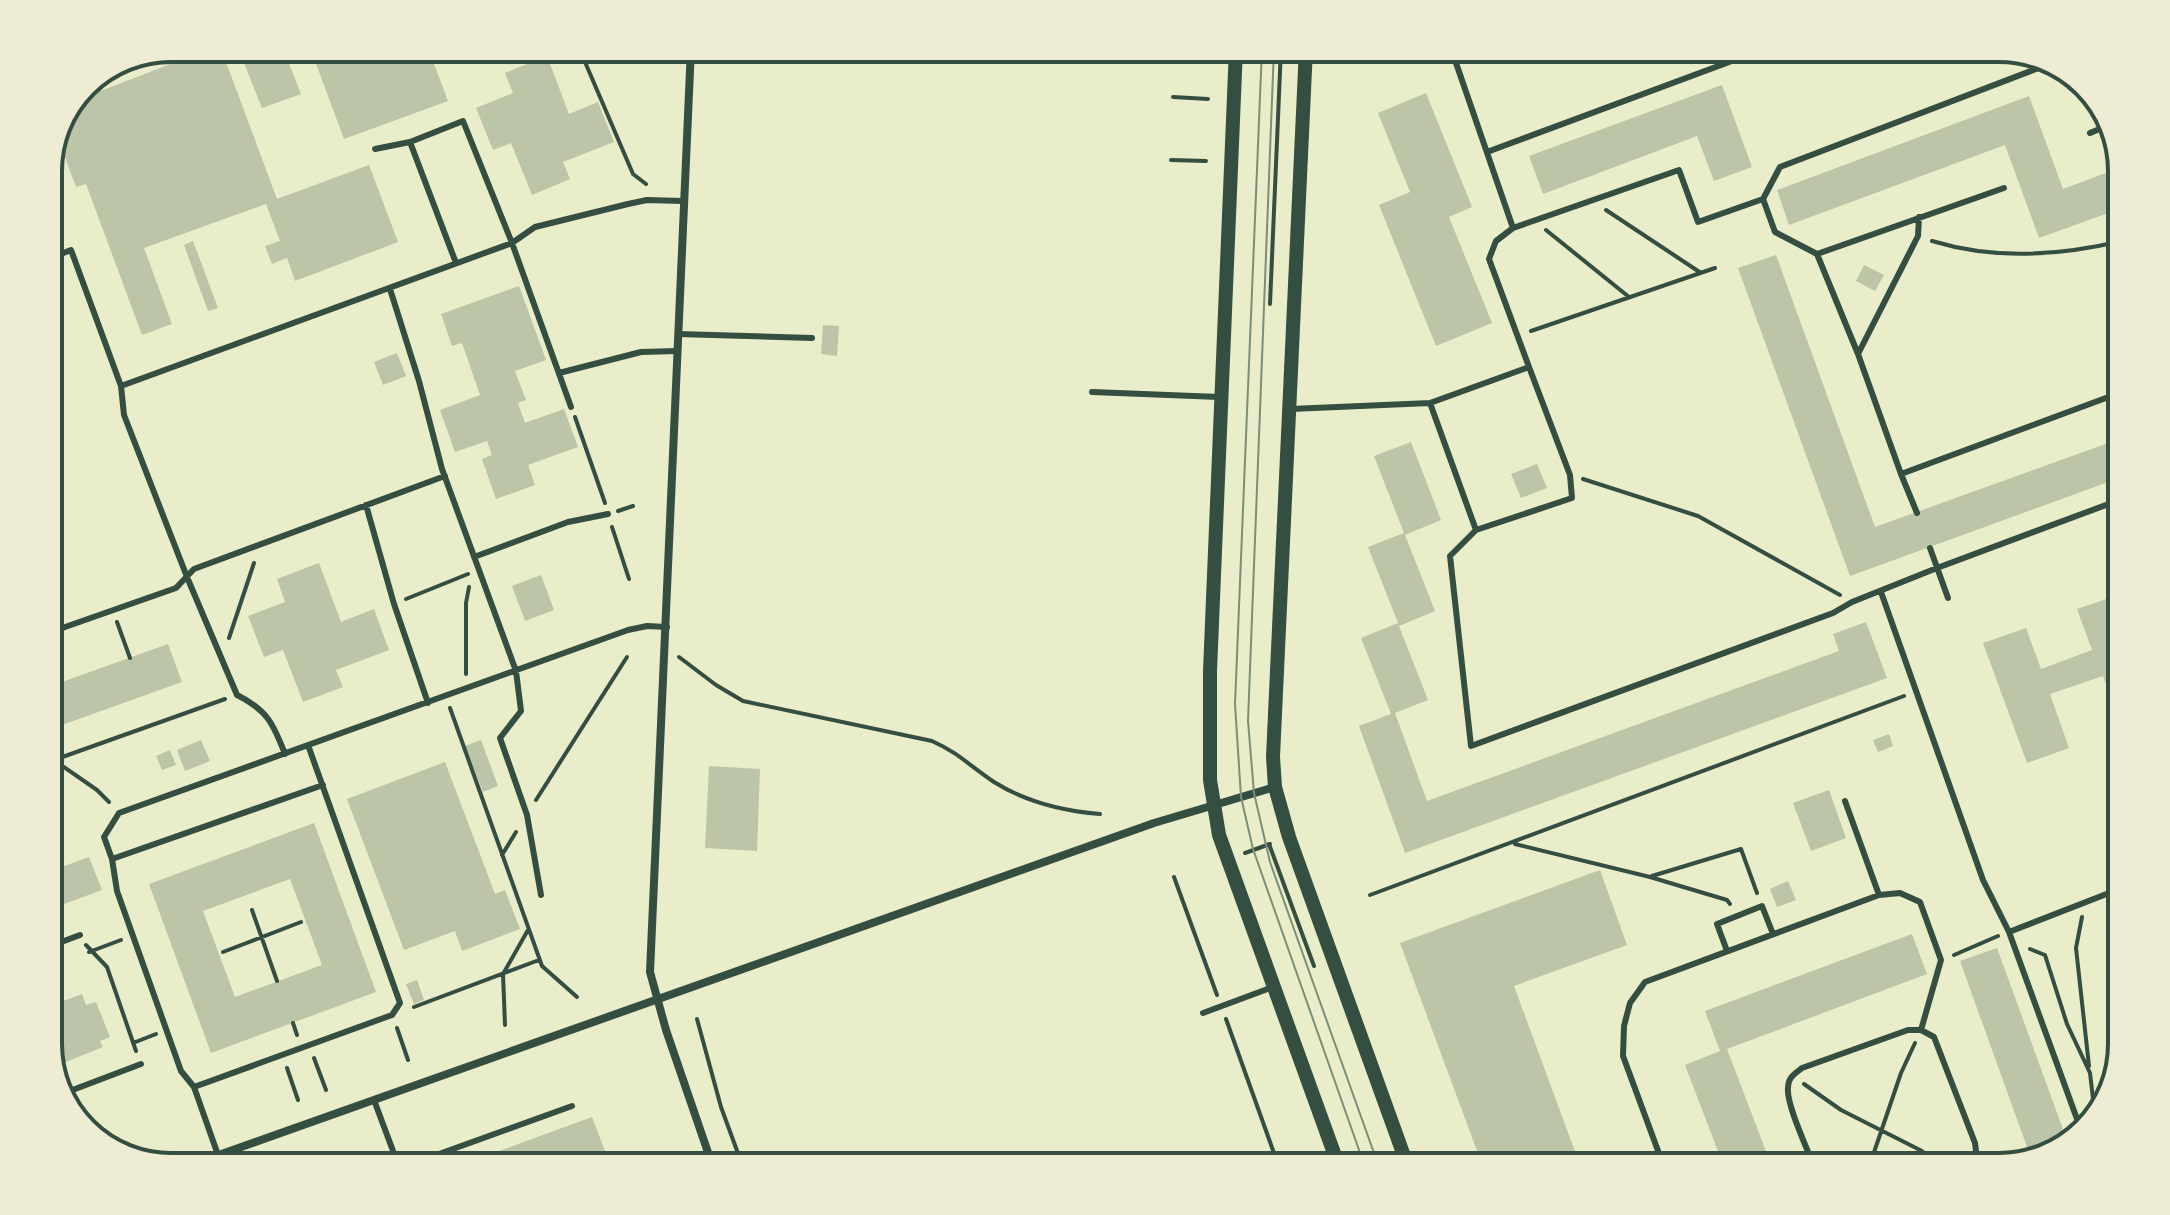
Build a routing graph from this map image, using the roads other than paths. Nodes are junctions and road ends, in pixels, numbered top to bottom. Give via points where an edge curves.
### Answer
1 (690, 62) edge
2 (1235, 62) edge
3 (1305, 62) edge
4 (1456, 62) edge
5 (1729, 62) edge
6 (2037, 69) edge
7 (2099, 129) edge
8 (2090, 133) dead end
9 (410, 142) junction
10 (375, 149) dead end
11 (1487, 152) junction
12 (2004, 188) dead end
13 (1763, 199) junction
14 (683, 201) junction
15 (1919, 217) junction
16 (1513, 228) junction
17 (512, 243) junction
18 (62, 254) edge
19 (1817, 254) junction
20 (456, 263) junction
21 (390, 289) junction
22 (678, 334) junction
23 (812, 338) dead end
24 (677, 351) junction
25 (1858, 354) junction
26 (1529, 367) junction
27 (559, 373) junction
28 (121, 386) junction
29 (1092, 392) dead end
30 (1223, 397) junction
31 (2108, 397) edge
32 (1430, 403) junction
33 (571, 407) road end
34 (1291, 409) junction
35 (1901, 474) junction
36 (445, 476) junction
37 (2108, 504) edge
38 (366, 505) junction
39 (1917, 513) dead end
40 (608, 514) road end
41 (1476, 530) junction
42 (1930, 548) dead end
43 (474, 557) junction
44 (1937, 568) junction
45 (187, 577) junction
46 (1881, 592) junction
47 (1948, 598) dead end
48 (667, 627) junction
49 (62, 628) edge
50 (516, 671) junction
51 (428, 703) junction
52 (308, 745) junction
53 (285, 754) junction
54 (323, 785) junction
55 (1275, 787) junction
56 (1845, 801) dead end
57 (1212, 806) junction
58 (112, 859) junction
59 (2108, 893) edge
60 (541, 895) dead end
61 (1879, 895) junction
62 (2009, 932) junction
63 (1773, 934) junction
64 (80, 935) road end
65 (62, 942) edge
66 (1727, 951) junction
67 (1273, 987) junction
68 (657, 999) junction
69 (1203, 1013) dead end
70 (1921, 1030) junction
71 (141, 1064) road end
72 (194, 1087) junction
73 (73, 1090) edge
74 (374, 1100) junction
75 (572, 1106) dead end
76 (2077, 1120) edge
77 (217, 1153) edge
78 (224, 1153) edge
79 (395, 1153) edge
80 (440, 1153) edge
81 (708, 1153) edge
82 (1334, 1153) edge
83 (1403, 1153) edge
84 (1659, 1153) edge
85 (1809, 1153) edge
86 (1976, 1153) edge

1 - 14 street
2 - 30 street
3 - 34 street
4 - 11 lane
5 - 11 lane
6 - 13 lane via 1780,167
7 - 8 lane
9 - 10 lane
9 - 17 lane via 463,121
9 - 20 lane
11 - 16 lane
12 - 15 lane
13 - 16 lane via 1698,222 1679,170
13 - 19 lane via 1775,232
14 - 17 lane via 647,200 612,208 535,227
14 - 22 street
15 - 19 lane
15 - 25 lane via 1918,236
16 - 26 lane via 1496,241 1489,259
17 - 20 lane
17 - 27 lane
18 - 28 lane via 71,250
19 - 25 lane
20 - 21 lane
21 - 28 lane
21 - 36 lane
22 - 23 lane
22 - 24 street
24 - 27 lane via 641,352
24 - 48 street
25 - 35 lane
26 - 32 lane
26 - 41 lane via 1570,475 1572,498
27 - 33 lane
28 - 45 lane via 124,415
29 - 30 lane
30 - 57 street via 1210,671
31 - 35 lane
32 - 34 lane
32 - 41 lane
34 - 55 street
35 - 39 lane
36 - 38 lane
36 - 43 lane
37 - 44 lane
38 - 45 lane via 194,569
38 - 51 lane
40 - 43 lane via 568,522
41 - 46 lane via 1450,556 1471,746
42 - 44 lane
43 - 50 lane
44 - 46 lane
44 - 47 lane
45 - 49 lane via 176,588
45 - 53 lane via 237,695 257,705 274,723
46 - 62 lane via 1983,880
48 - 50 lane via 628,630
48 - 68 street via 650,972
50 - 51 lane
50 - 60 lane via 521,711 500,738 527,815
51 - 52 lane
52 - 53 lane
52 - 54 lane
53 - 58 lane via 119,813 104,837
54 - 58 lane
54 - 72 lane via 400,1003 392,1015
55 - 57 street
55 - 83 street
56 - 61 lane
57 - 67 street
57 - 68 street
58 - 72 lane via 132,936 181,1071
59 - 62 lane
61 - 63 lane
61 - 70 lane via 1900,893 1920,902 1941,960
62 - 76 lane
63 - 66 lane
63 - 66 lane via 1762,906 1717,924
64 - 65 lane
66 - 84 lane via 1645,982 1630,1003 1623,1056
67 - 69 lane
67 - 82 street
68 - 74 street
68 - 81 street
70 - 85 lane via 1908,1030 1792,1076 1787,1089
70 - 86 lane via 1934,1037
71 - 73 lane
72 - 77 lane
74 - 78 street
74 - 79 lane
75 - 80 lane

